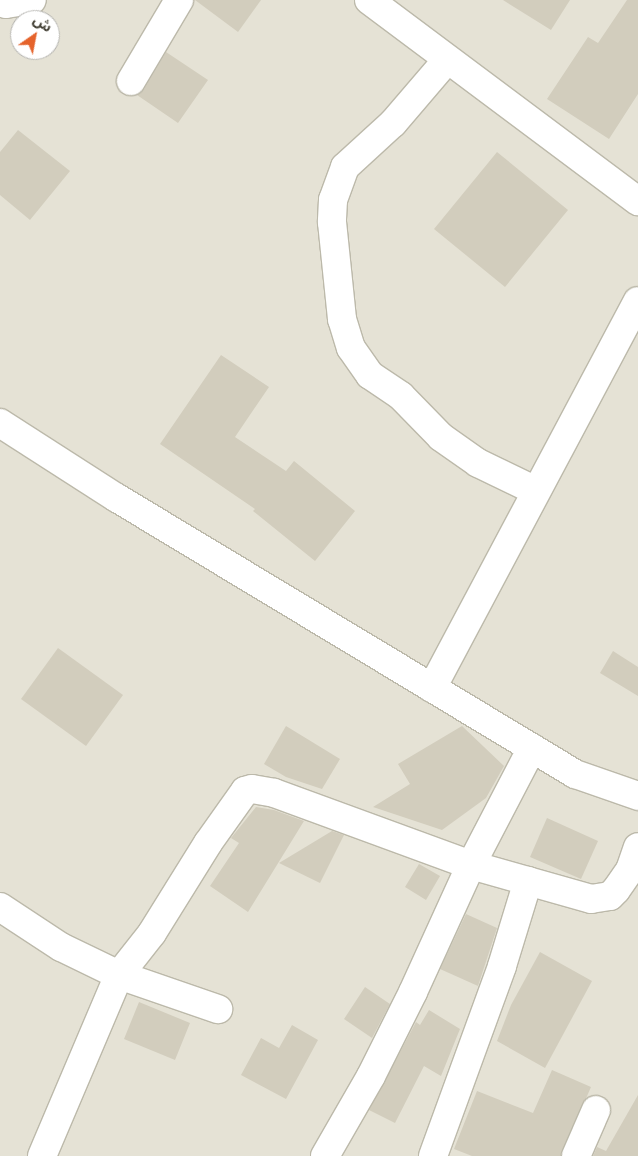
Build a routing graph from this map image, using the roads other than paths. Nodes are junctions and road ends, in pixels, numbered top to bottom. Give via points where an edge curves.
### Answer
1 (32, 0) edge
2 (179, 0) edge
3 (369, 0) edge
4 (0, 2) edge
5 (446, 60) junction
6 (131, 81) dead end
7 (638, 201) edge
8 (638, 301) edge
9 (0, 423) edge
10 (536, 490) junction
11 (432, 688) junction
12 (532, 748) junction
13 (638, 796) edge
14 (638, 847) edge
15 (471, 865) junction
16 (528, 881) junction
17 (627, 891) edge
18 (0, 907) edge
19 (119, 975) junction
20 (218, 1008) dead end
21 (596, 1110) dead end
22 (42, 1156) edge
23 (325, 1156) edge
24 (433, 1156) edge
25 (576, 1156) edge

1 - 4 street
2 - 6 street
3 - 5 street
5 - 7 street
5 - 10 street via 393,123 345,166 333,200 332,222 342,319 351,348 370,376 401,396 441,437 478,463
8 - 10 street
9 - 11 street via 117,498
10 - 11 street
11 - 12 street
12 - 13 street via 575,774
12 - 15 street
14 - 17 street
15 - 16 street
15 - 19 street via 252,789 238,798 152,933
15 - 23 street via 371,1076
16 - 17 street via 591,899
16 - 24 street via 489,1003
18 - 19 street via 61,947
19 - 20 street
19 - 22 street
21 - 25 street

